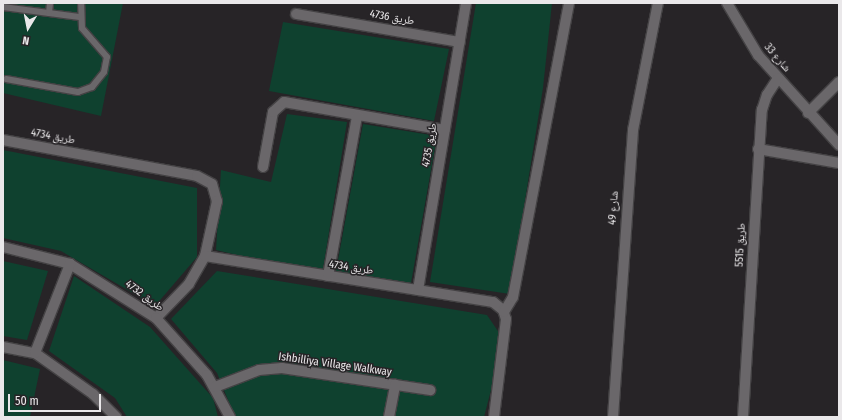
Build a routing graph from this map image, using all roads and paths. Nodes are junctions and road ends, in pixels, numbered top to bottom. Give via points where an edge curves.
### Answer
1 (50, 3) edge
2 (81, 3) edge
3 (466, 3) edge
4 (569, 3) edge
5 (658, 3) edge
6 (727, 3) edge
7 (3, 7) edge
8 (49, 13) junction
9 (296, 14) dead end
10 (80, 17) junction
11 (460, 42) junction
12 (778, 78) junction
13 (6, 79) dead end
14 (839, 82) edge
15 (808, 113) junction
16 (357, 116) junction
17 (445, 130) junction
18 (3, 140) edge
19 (839, 146) edge
20 (758, 149) junction
21 (839, 163) edge
22 (263, 167) dead end
23 (3, 247) edge
24 (205, 256) junction
25 (70, 264) junction
26 (328, 276) junction
27 (418, 290) junction
28 (504, 312) junction
29 (156, 318) junction
30 (3, 347) edge
31 (35, 353) junction
32 (396, 385) junction
33 (215, 387) junction
34 (430, 390) dead end
35 (116, 417) edge
36 (230, 417) edge
37 (389, 417) edge
38 (494, 417) edge
39 (613, 417) edge
40 (742, 417) edge

1 - 8 lane
2 - 10 lane
3 - 11 street, طريق 4735
4 - 28 street via 512,297
5 - 39 street, شارع 49 via 632,137
6 - 12 street, شارع 33 via 748,42
7 - 8 lane
8 - 10 lane
9 - 11 street, طريق 4736
10 - 13 lane via 85,32 107,57 104,72 90,88 78,92
11 - 17 street, طريق 4735
12 - 15 street, شارع 33
12 - 20 street, طريق 5515 via 764,102
14 - 15 street
15 - 19 street, شارع 33
16 - 17 street
16 - 22 street via 284,102 276,106
16 - 26 street
17 - 27 street, طريق 4735
18 - 24 street, طريق 4734 via 205,179 212,184 217,201
20 - 21 street
20 - 40 street, طريق 5515
23 - 25 street, طريق 4732
24 - 26 street, طريق 4734
24 - 29 street, طريق 4734 via 189,284
25 - 29 street, طريق 4732
25 - 31 street
26 - 27 street, طريق 4734
27 - 28 street, طريق 4734 via 493,302
28 - 38 street
29 - 33 street, طريق 4732
30 - 31 street
31 - 35 street via 94,394
32 - 33 street, Ishbilliya Village Walkway via 282,368 259,370
32 - 34 street, Ishbilliya Village Walkway
32 - 37 street
33 - 36 street, طريق 4732

